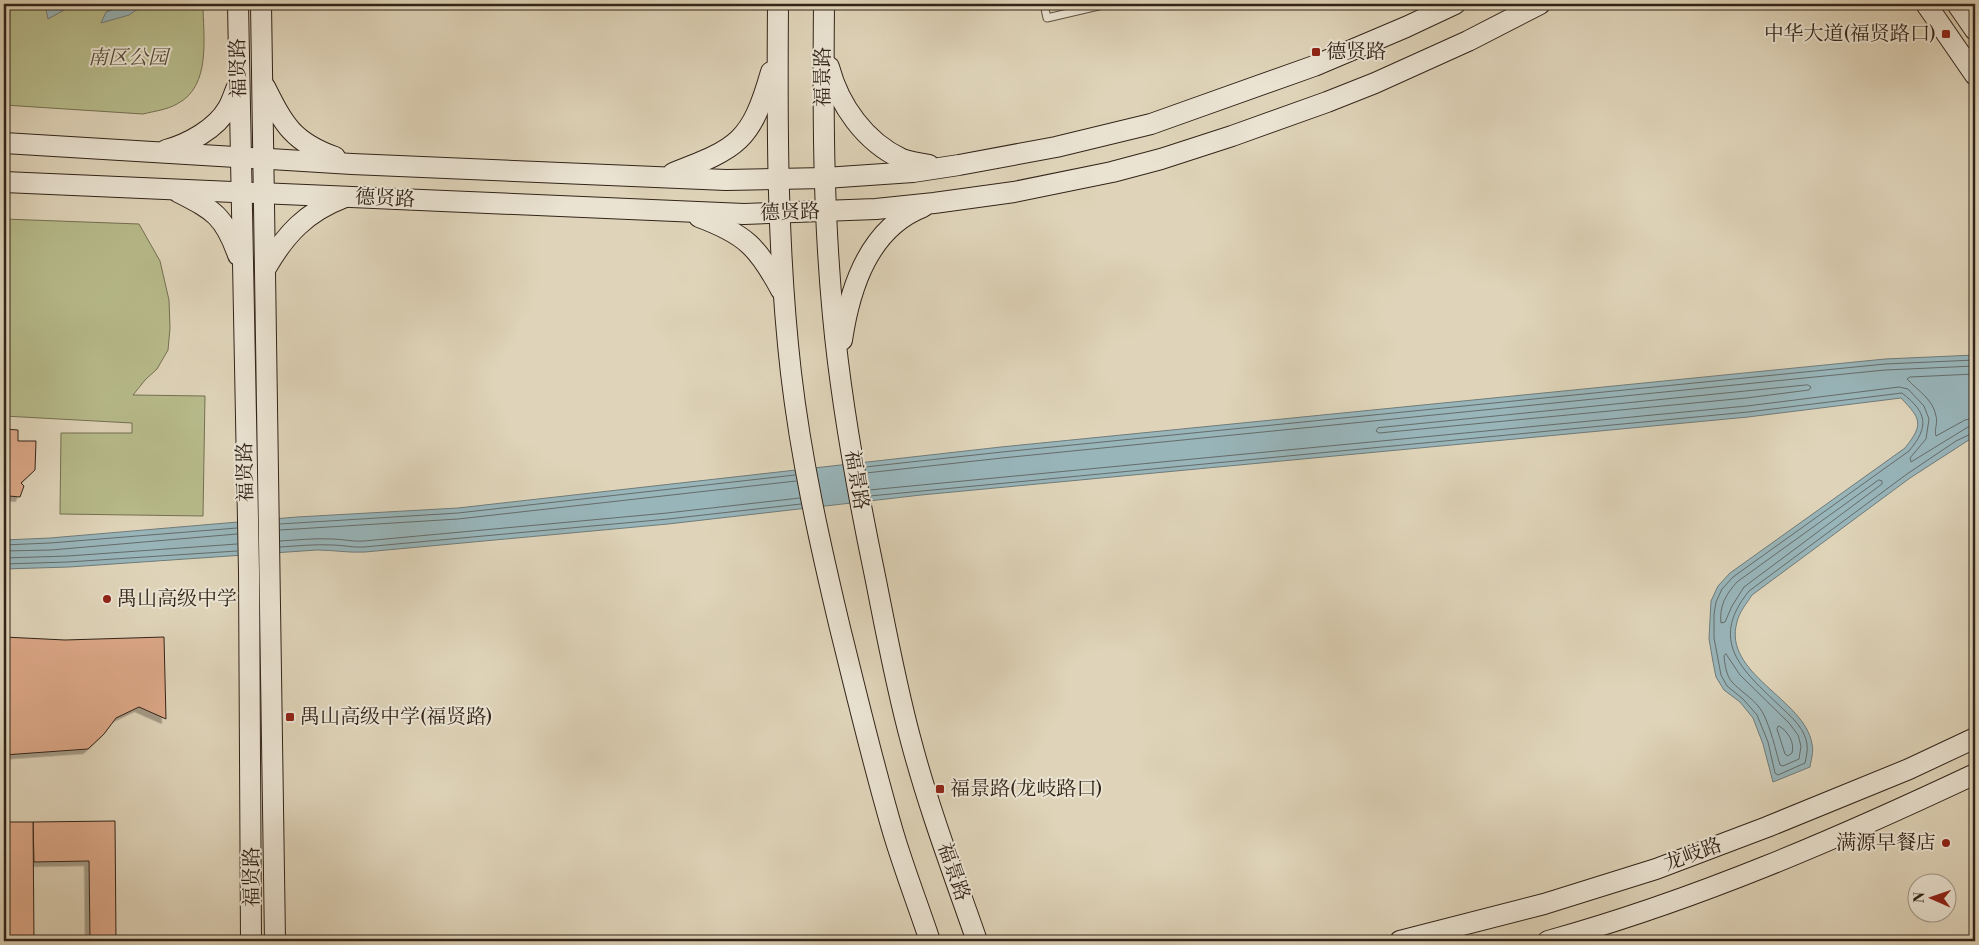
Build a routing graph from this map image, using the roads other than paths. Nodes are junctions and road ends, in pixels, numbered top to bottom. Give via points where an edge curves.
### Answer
1 (238, 4) edge
2 (261, 4) edge
3 (778, 4) edge
4 (824, 4) edge
5 (1044, 4) edge
6 (1107, 4) edge
7 (1455, 4) edge
8 (1540, 4) edge
9 (1926, 4) edge
10 (1957, 4) edge
11 (1975, 30) edge
12 (778, 46) junction
13 (824, 48) junction
14 (262, 68) junction
15 (1975, 75) edge
16 (239, 81) junction
17 (4, 143) edge
18 (156, 152) junction
19 (241, 157) junction
20 (264, 158) junction
21 (350, 164) junction
22 (940, 168) junction
23 (664, 176) junction
24 (825, 178) junction
25 (780, 179) junction
26 (4, 182) edge
27 (172, 189) junction
28 (241, 192) junction
29 (264, 193) junction
30 (347, 197) junction
31 (934, 203) junction
32 (827, 211) junction
33 (683, 212) junction
34 (781, 213) junction
35 (242, 268) junction
36 (265, 270) junction
37 (784, 296) junction
38 (838, 366) junction
39 (1975, 738) edge
40 (1975, 774) edge
41 (906, 870) junction
42 (965, 906) junction
43 (252, 941) edge
44 (275, 941) edge
45 (915, 941) edge
46 (930, 941) edge
47 (977, 941) edge
48 (988, 941) edge
49 (1400, 941) edge
50 (1548, 941) edge

1 - 16 street, 福贤路
2 - 14 street, 福贤路
3 - 12 street
4 - 13 street, 福景路
5 - 6 lane via 1048,18
7 - 22 street, 德贤路 via 1323,62 1151,124 1056,147
8 - 31 street, 德贤路 via 1375,83 1232,136 1104,174 1014,192
9 - 15 street
10 - 11 street
12 - 23 street via 763,101 747,132 723,152
12 - 25 street
13 - 22 street via 841,102 851,116 882,146 903,159
13 - 24 street, 福景路
14 - 20 street, 福贤路
14 - 21 street via 265,86 279,114 297,138
16 - 18 street via 227,109 216,122 180,146
16 - 19 street, 福贤路
17 - 18 street, 德贤路
18 - 19 street, 德贤路
19 - 20 street, 德贤路
19 - 28 street, 福贤路
20 - 21 street, 德贤路
20 - 29 street, 福贤路
21 - 23 street, 德贤路
22 - 24 street, 德贤路
23 - 25 street, 德贤路
24 - 25 street, 德贤路
24 - 32 street, 福景路
25 - 34 street
26 - 27 street, 德贤路
27 - 28 street, 德贤路
27 - 35 street via 220,218
28 - 29 street, 德贤路
28 - 35 street, 福贤路
29 - 30 street, 德贤路
29 - 36 street, 福贤路
30 - 33 street, 德贤路
30 - 36 street via 327,204 290,232
31 - 32 street, 德贤路
31 - 38 street via 908,213 877,242 864,261 850,296
32 - 34 street, 德贤路
32 - 38 street, 福景路
33 - 34 street, 德贤路
33 - 37 street via 717,224 752,246 763,258
34 - 37 street
35 - 43 street, 福贤路
36 - 44 street, 福贤路
37 - 41 street via 792,375 814,514 871,754
38 - 42 street, 福景路 via 860,508 890,653 934,820
39 - 49 street, 龙岐路 via 1909,769 1656,869 1544,904
40 - 50 street, 龙岐路 via 1771,865 1668,903
41 - 45 street
41 - 46 street
42 - 47 street, 福景路
42 - 48 street

